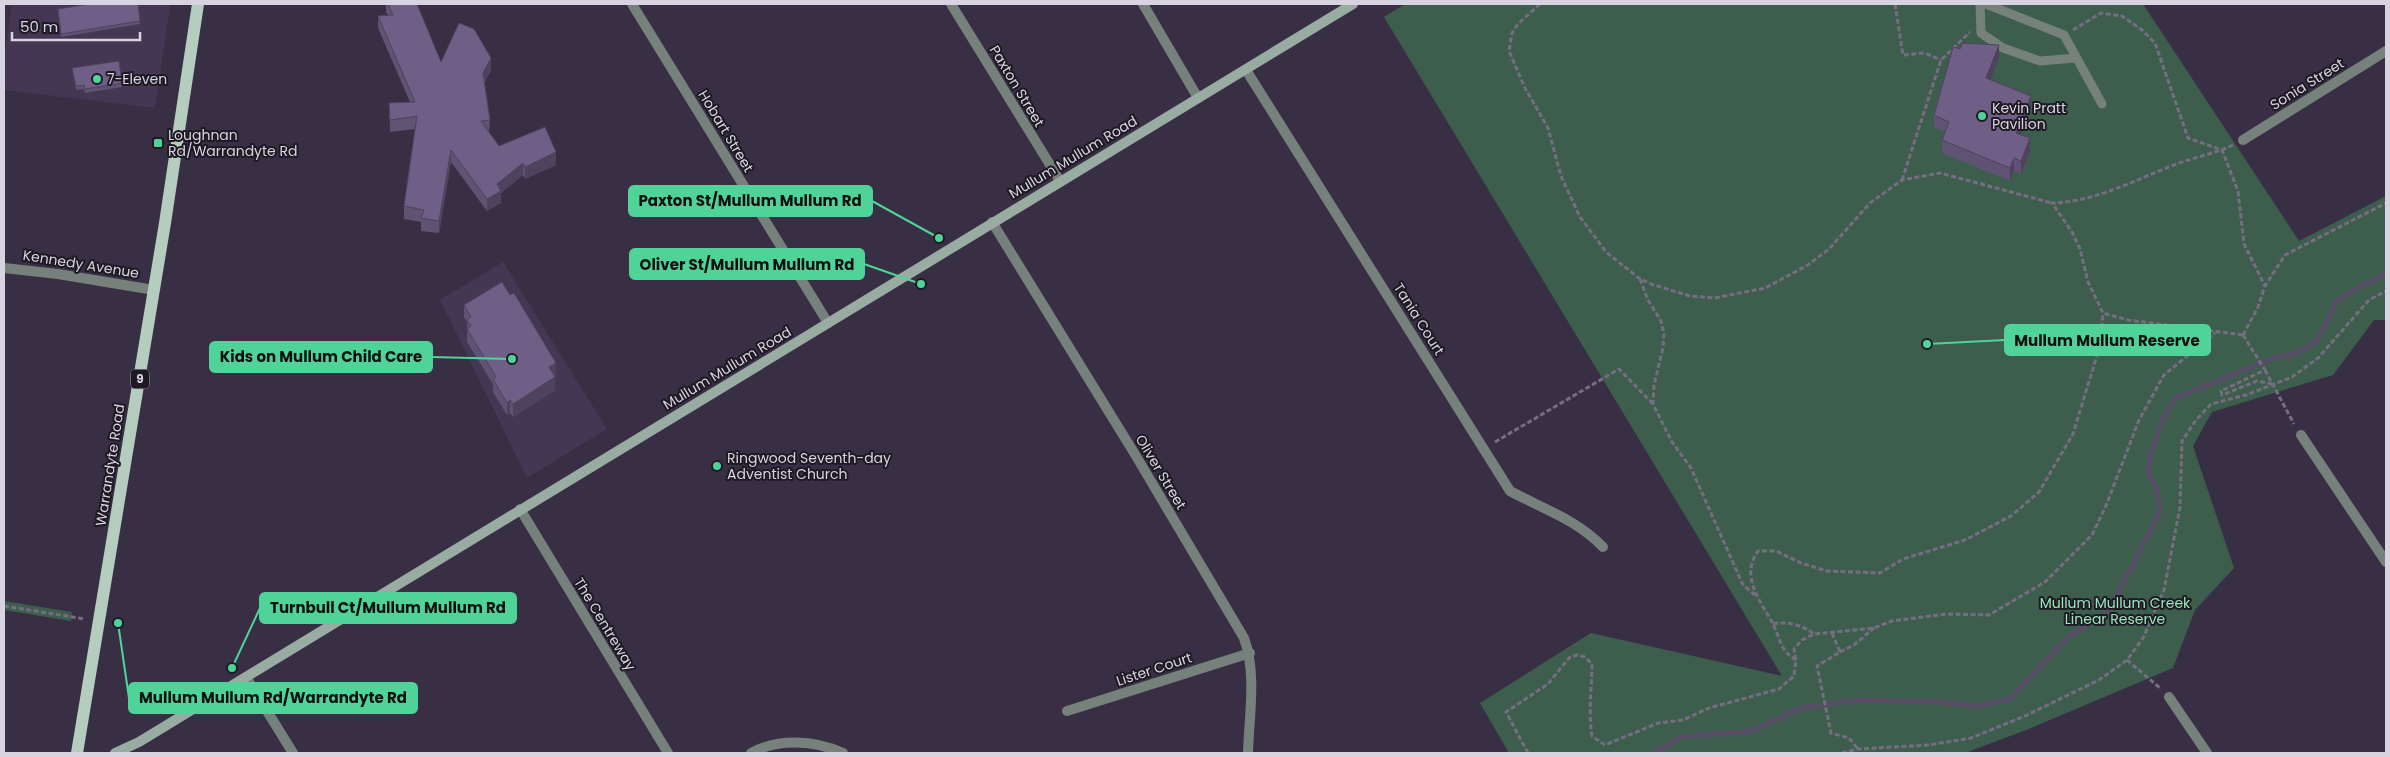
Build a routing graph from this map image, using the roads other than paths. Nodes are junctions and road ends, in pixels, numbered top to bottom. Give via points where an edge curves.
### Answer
1 (198, 4) edge
2 (632, 4) edge
3 (951, 4) edge
4 (1143, 4) edge
5 (1353, 4) edge
6 (1980, 4) edge
7 (1986, 4) edge
8 (2386, 51) edge
9 (2076, 58) junction
10 (1246, 70) junction
11 (1198, 98) junction
12 (2102, 104) dead end
13 (2243, 140) road end
14 (1060, 181) junction
15 (992, 222) junction
16 (4, 268) edge
17 (154, 290) junction
18 (828, 323) junction
19 (2301, 435) road end
20 (520, 509) junction
21 (1603, 546) dead end
22 (2386, 562) edge
23 (1250, 653) junction
24 (246, 677) junction
25 (2170, 697) road end
26 (1067, 711) dead end
27 (77, 753) edge
28 (115, 753) edge
29 (293, 753) edge
30 (668, 753) edge
31 (751, 753) edge
32 (843, 753) edge
33 (1248, 753) edge
34 (2207, 753) edge

1 - 17 main road, Warrandyte Road / 9
2 - 18 street, Hobart Street
3 - 14 street, Paxton Street
4 - 11 street
5 - 10 street, Mullum Mullum Road
6 - 9 lane via 1981,33 2003,48 2040,61
7 - 9 lane via 2064,36
8 - 13 street, Sonia Street
9 - 12 lane
10 - 11 street, Mullum Mullum Road
10 - 21 street, Tania Court via 1510,490 1569,519
11 - 14 street, Mullum Mullum Road
14 - 15 street, Mullum Mullum Road
15 - 18 street, Mullum Mullum Road
15 - 23 street, Oliver Street via 1233,616
16 - 17 street, Kennedy Avenue
17 - 27 main road, Warrandyte Road / 9
18 - 20 street, Mullum Mullum Road
19 - 22 street
20 - 24 street, Mullum Mullum Road
20 - 30 street, The Centreway
23 - 26 street, Lister Court
23 - 33 street, Oliver Street via 1252,681
24 - 28 street, Mullum Mullum Road via 139,742
24 - 29 street
25 - 34 street
31 - 32 street via 764,746 788,742 816,744

